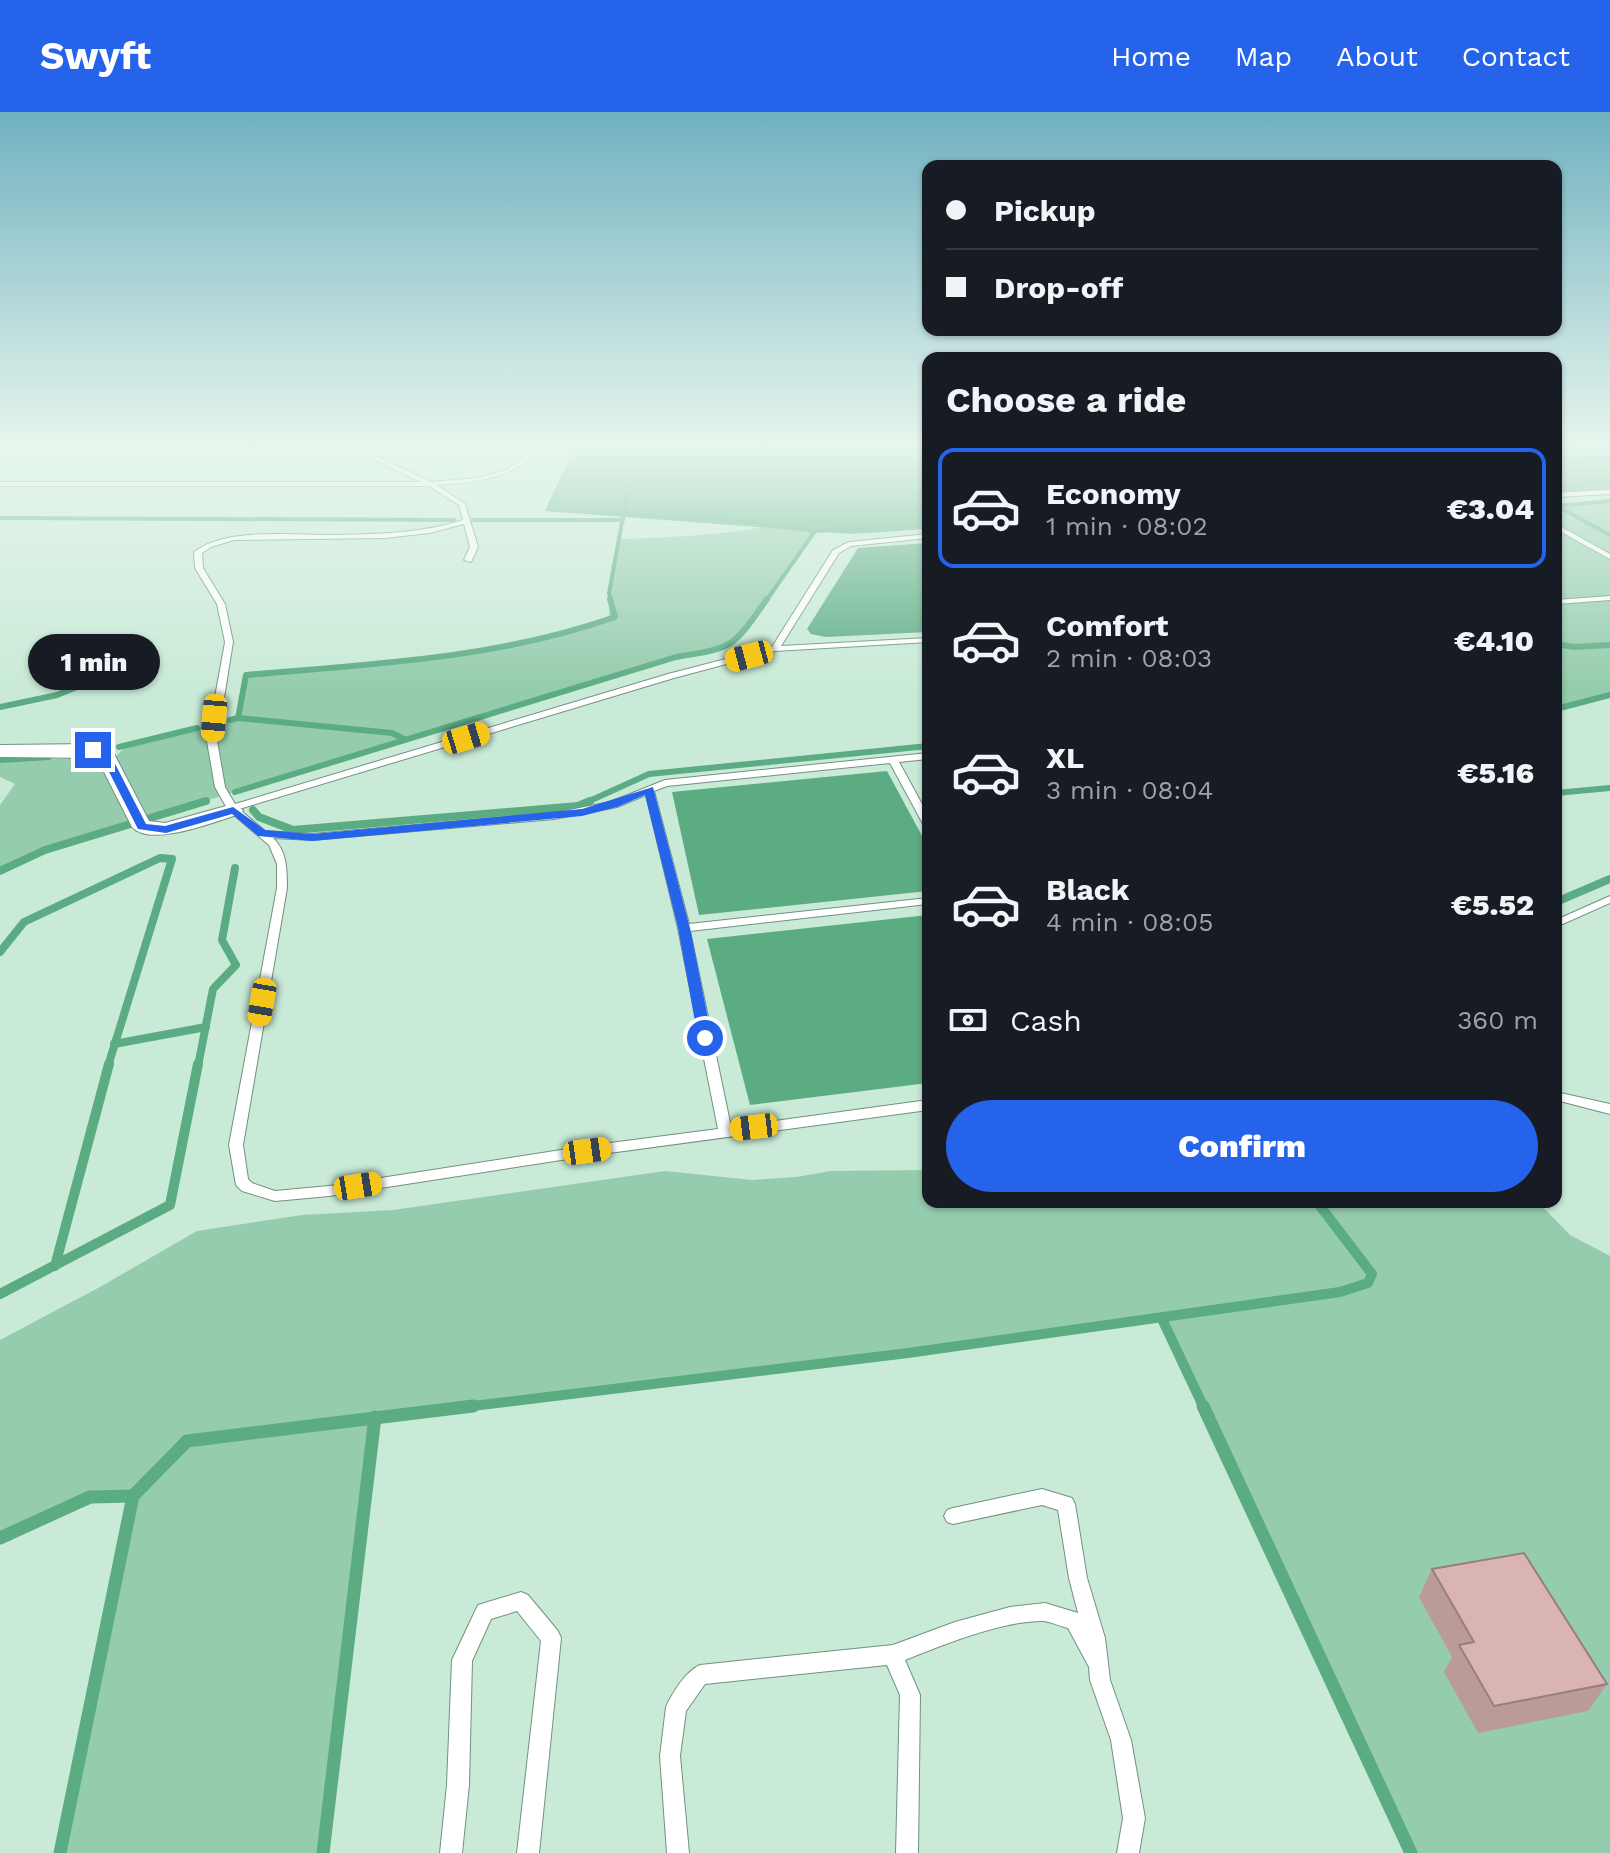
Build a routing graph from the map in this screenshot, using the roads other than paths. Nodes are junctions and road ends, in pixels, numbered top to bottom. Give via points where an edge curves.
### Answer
1 (452, 526) edge
2 (468, 526) edge
3 (1562, 529) edge
4 (922, 537) edge
5 (1610, 557) edge
6 (468, 560) dead end
7 (1610, 598) edge
8 (1562, 602) edge
9 (922, 640) edge
10 (775, 649) junction
11 (0, 751) edge
12 (922, 757) edge
13 (893, 760) junction
14 (649, 789) junction
15 (232, 809) junction
16 (922, 813) edge
17 (262, 834) junction
18 (1610, 899) edge
19 (922, 902) edge
20 (1562, 921) edge
21 (684, 928) junction
22 (1562, 1097) edge
23 (922, 1106) edge
24 (1610, 1109) edge
25 (725, 1131) junction
26 (953, 1516) dead end
27 (893, 1655) junction
28 (1098, 1665) junction
29 (451, 1853) edge
30 (528, 1853) edge
31 (678, 1853) edge
32 (907, 1853) edge
33 (1128, 1853) edge

1 - 15 lane via 231,540 198,552 199,568 221,604 229,642 212,741 220,787
2 - 6 lane via 474,547
3 - 5 lane
4 - 10 lane via 849,544 836,552
7 - 8 lane
9 - 10 lane
10 - 15 lane
11 - 15 street via 105,754 142,827 166,829
12 - 13 lane
13 - 14 lane via 701,777
13 - 16 lane
14 - 17 lane via 613,805 554,816 312,837
14 - 21 lane
15 - 17 lane
17 - 25 lane via 274,844 282,864 282,888 236,1145 241,1181 247,1187 275,1196 329,1191
18 - 20 lane
19 - 21 lane
21 - 25 lane
22 - 24 lane
23 - 25 lane
26 - 28 lane via 1042,1497 1066,1504
27 - 28 lane via 955,1631 1045,1612 1074,1621
27 - 31 lane via 700,1675 676,1707 670,1756
27 - 32 lane via 910,1695
28 - 33 lane via 1121,1740 1134,1818
29 - 30 lane via 462,1660 485,1612 521,1601 551,1638

